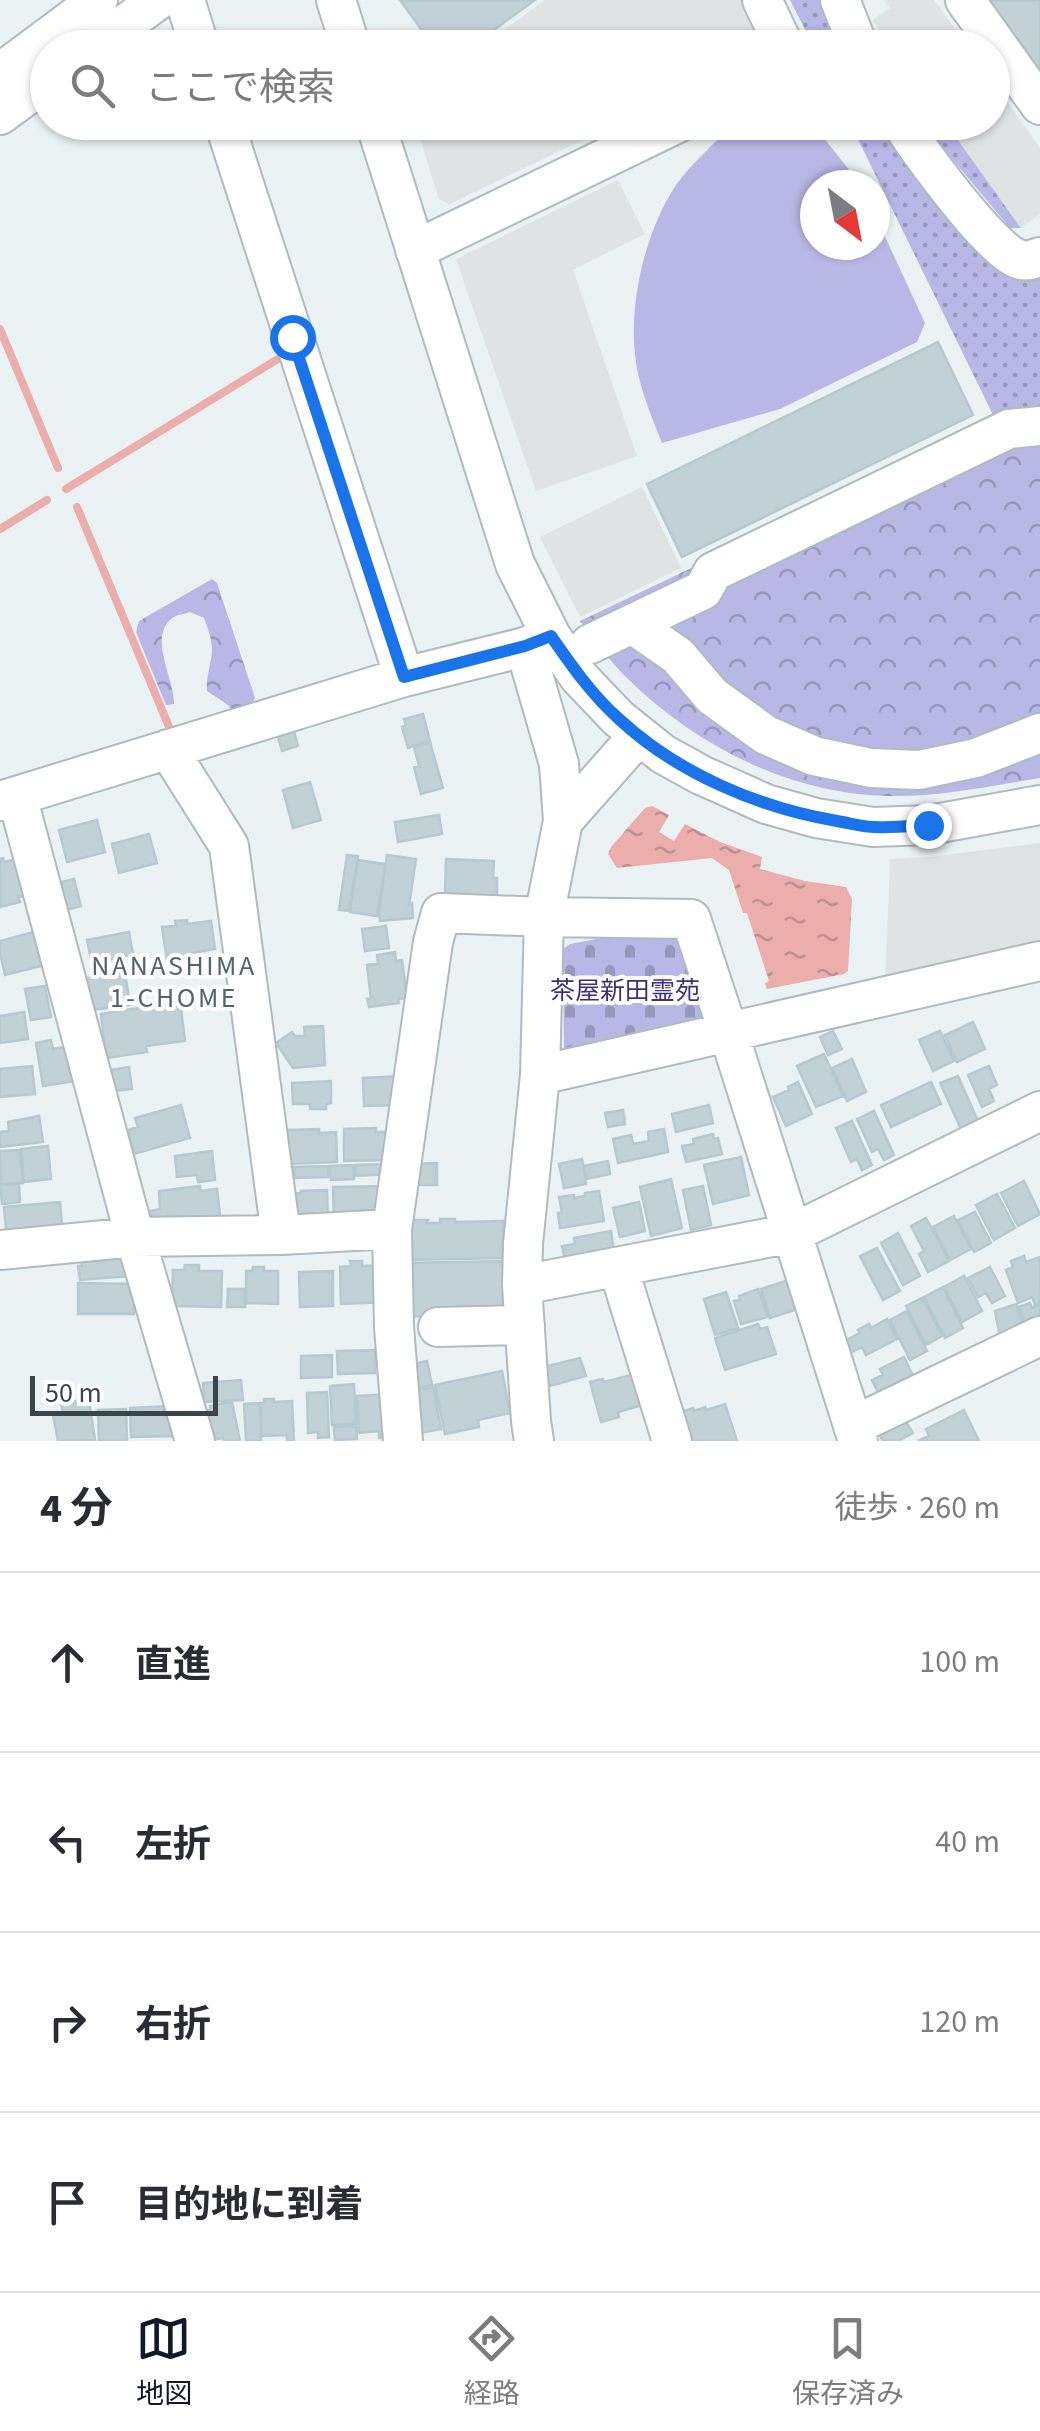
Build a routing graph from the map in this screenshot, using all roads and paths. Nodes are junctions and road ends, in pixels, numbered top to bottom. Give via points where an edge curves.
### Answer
1 (98, 0) edge
2 (158, 0) edge
3 (185, 0) edge
4 (336, 0) edge
5 (762, 0) edge
6 (840, 0) edge
7 (964, 0) edge
8 (58, 30) edge
9 (117, 30) edge
10 (194, 30) edge
11 (345, 30) edge
12 (776, 30) edge
13 (851, 30) edge
14 (986, 30) edge
15 (30, 51) edge
16 (1010, 64) edge
17 (0, 73) edge
18 (30, 93) edge
19 (1040, 105) edge
20 (0, 114) edge
21 (230, 140) edge
22 (381, 140) edge
23 (643, 140) edge
24 (913, 140) edge
25 (415, 250) junction
26 (1040, 257) edge
27 (1040, 426) edge
28 (632, 624) junction
29 (538, 642) junction
30 (590, 644) dead end
31 (404, 677) junction
32 (1040, 733) edge
33 (639, 735) junction
34 (168, 749) junction
35 (9, 799) edge
36 (1040, 806) edge
37 (562, 821) junction
38 (544, 917) junction
39 (1040, 962) edge
40 (729, 1034) junction
41 (540, 1076) junction
42 (1040, 1110) edge
43 (392, 1230) junction
44 (792, 1233) junction
45 (281, 1235) junction
46 (135, 1238) junction
47 (0, 1250) edge
48 (0, 1258) edge
49 (618, 1267) junction
50 (0, 1277) edge
51 (522, 1286) junction
52 (525, 1325) junction
53 (438, 1327) dead end
54 (1040, 1336) edge
55 (856, 1433) edge
56 (195, 1441) edge
57 (403, 1441) edge
58 (534, 1441) edge
59 (672, 1441) edge

1 - 8 street
2 - 9 street
3 - 10 street
4 - 11 street
5 - 12 street
6 - 13 street
7 - 14 street
15 - 17 street
16 - 19 street
18 - 20 street
21 - 31 street
22 - 25 street
23 - 25 street
24 - 26 street via 1003,251 1018,259
25 - 29 street
27 - 28 street via 1009,429 748,555 713,572 703,590
28 - 30 street
28 - 32 street via 766,736 814,756 919,770 976,758
29 - 31 street
29 - 33 street
29 - 37 street
31 - 34 street
33 - 36 street via 702,775 816,818 873,827 928,825
33 - 37 street
34 - 35 street
34 - 45 street via 229,846
35 - 46 street
37 - 38 street
38 - 40 street via 691,919
38 - 41 street
38 - 43 street via 441,913
39 - 40 street
40 - 41 street
40 - 44 street
41 - 51 street
42 - 44 street
43 - 45 street
43 - 57 street
44 - 49 street
44 - 55 street
45 - 46 street
46 - 47 street
46 - 56 street
48 - 50 street
49 - 51 street
49 - 59 street
51 - 52 street
52 - 53 street
52 - 58 street
54 - 55 street

